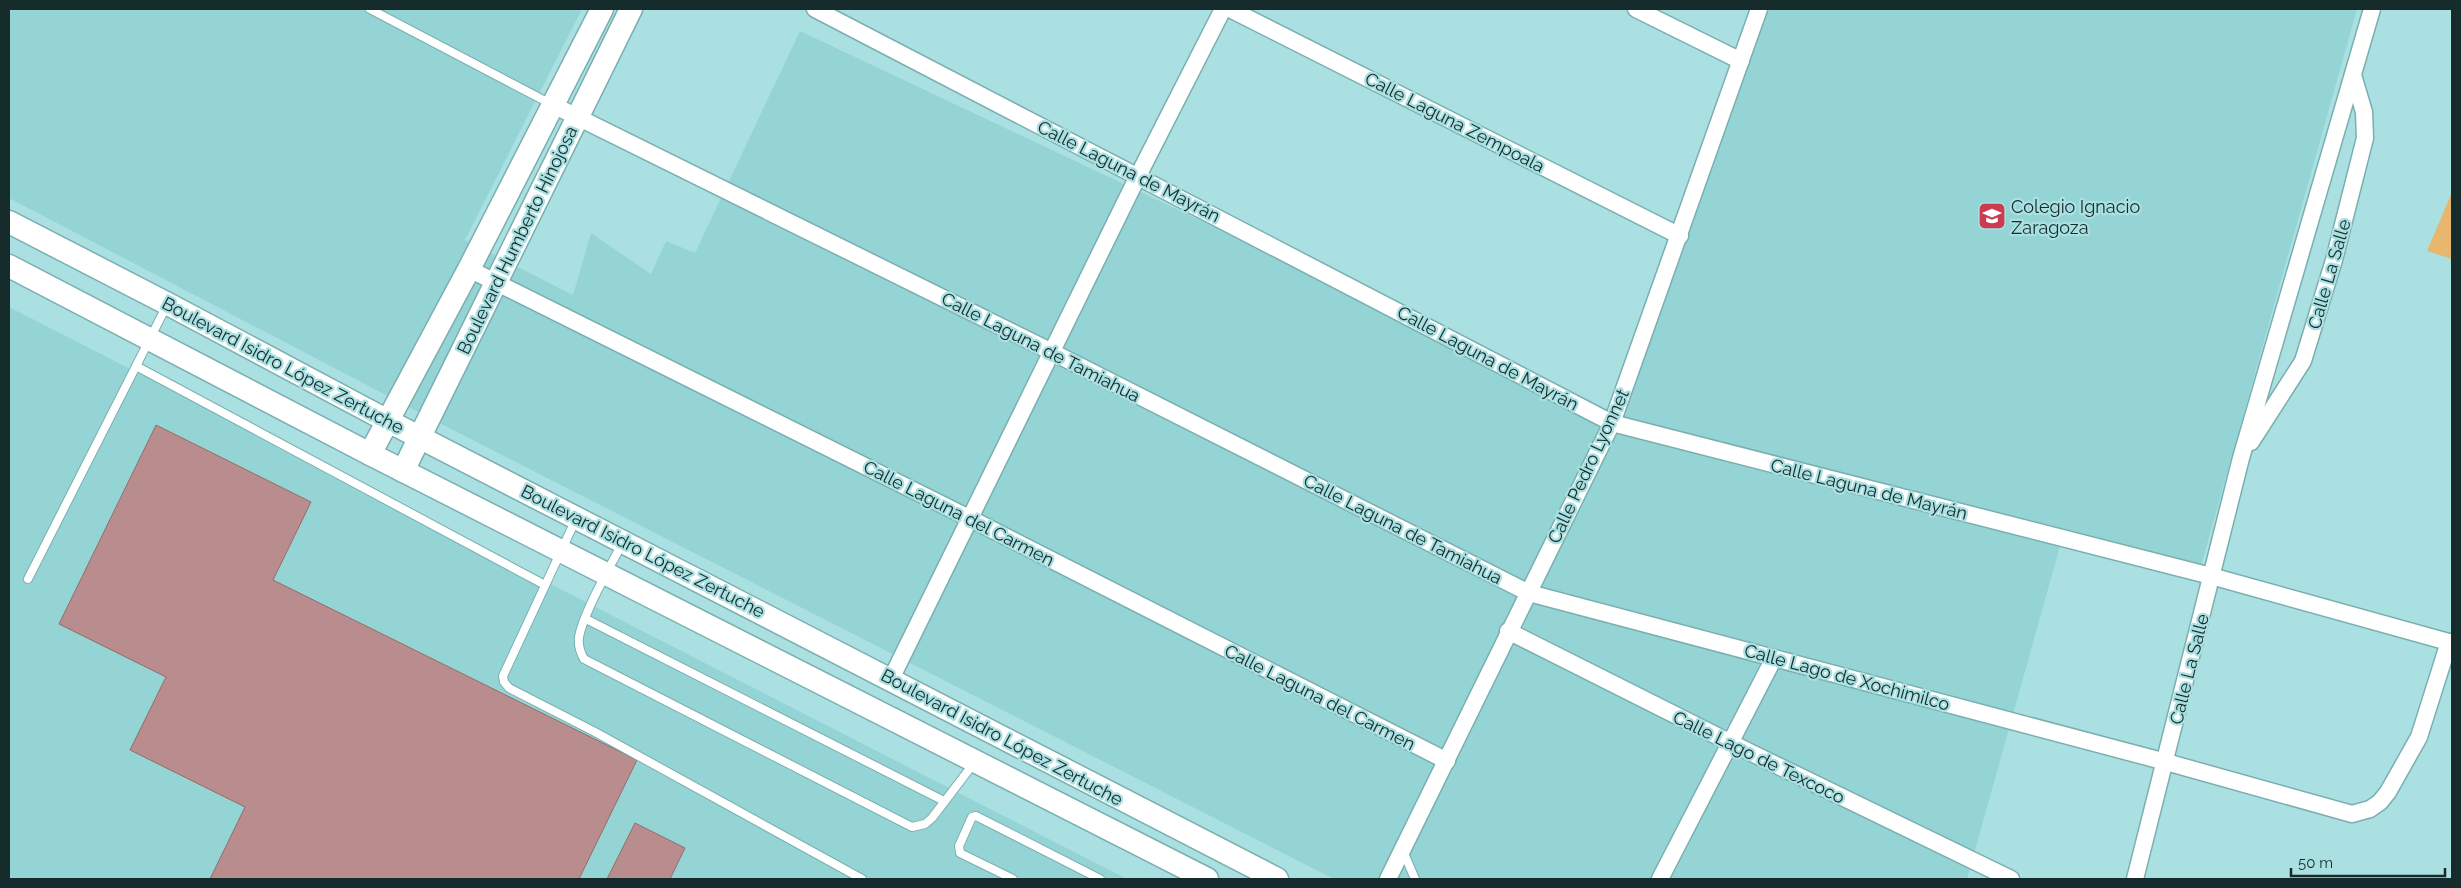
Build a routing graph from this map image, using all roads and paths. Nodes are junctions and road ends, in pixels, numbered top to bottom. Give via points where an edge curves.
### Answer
1 (370, 9) edge
2 (602, 9) edge
3 (631, 9) edge
4 (815, 9) edge
5 (1223, 9) edge
6 (1230, 9) edge
7 (1636, 9) edge
8 (1759, 9) edge
9 (2372, 9) edge
10 (1741, 62) junction
11 (2353, 75) junction
12 (553, 105) junction
13 (578, 117) junction
14 (1138, 176) junction
15 (9, 222) edge
16 (1680, 236) junction
17 (9, 266) edge
18 (469, 269) junction
19 (497, 282) junction
20 (168, 304) junction
21 (149, 340) junction
22 (1052, 352) junction
23 (136, 366) junction
24 (386, 420) junction
25 (1612, 423) junction
26 (419, 436) junction
27 (370, 454) junction
28 (2241, 458) junction
29 (402, 471) junction
30 (577, 517) junction
31 (969, 518) junction
32 (624, 541) junction
33 (561, 551) junction
34 (606, 573) junction
35 (2211, 576) junction
36 (28, 579) dead end
37 (545, 585) junction
38 (1528, 593) junction
39 (586, 619) junction
40 (1508, 631) junction
41 (2450, 642) edge
42 (1774, 658) junction
43 (891, 679) junction
44 (1730, 743) junction
45 (1447, 761) junction
46 (975, 762) junction
47 (2166, 762) junction
48 (944, 801) junction
49 (1402, 850) junction
50 (1230, 856) junction
51 (862, 879) edge
52 (1012, 879) edge
53 (1100, 879) edge
54 (1207, 879) edge
55 (1218, 879) edge
56 (1277, 879) edge
57 (1388, 879) edge
58 (1415, 879) edge
59 (1660, 879) edge
60 (2011, 879) edge
61 (2135, 879) edge

1 - 12 lane
2 - 12 main road, Boulevard Humberto Hinojosa
3 - 13 main road, Boulevard Humberto Hinojosa
4 - 14 street, Calle Laguna de Mayrán
5 - 14 street
6 - 16 street, Calle Laguna Zempoala
7 - 10 street
8 - 10 street, Calle Pedro Lyonnet
9 - 11 street, Calle La Salle
10 - 16 street, Calle Pedro Lyonnet
11 - 28 street, Calle La Salle
11 - 28 street, Calle La Salle via 2364,112 2365,138 2334,260 2303,361
12 - 13 street, Calle Laguna de Tamiahua
12 - 18 main road, Boulevard Humberto Hinojosa
13 - 19 main road, Boulevard Humberto Hinojosa
13 - 22 street, Calle Laguna de Tamiahua
14 - 22 street
14 - 25 street, Calle Laguna de Mayrán
15 - 20 main road, Boulevard Isidro López Zertuche
16 - 25 street, Calle Pedro Lyonnet
17 - 21 main road, Boulevard Isidro López Zertuche
18 - 19 street, Calle Laguna del Carmen
18 - 24 main road, Boulevard Humberto Hinojosa
19 - 26 main road, Boulevard Humberto Hinojosa
19 - 31 street, Calle Laguna del Carmen
20 - 21 lane
20 - 24 main road, Boulevard Isidro López Zertuche
21 - 23 lane
21 - 27 main road, Boulevard Isidro López Zertuche
22 - 31 street
22 - 38 street, Calle Laguna de Tamiahua
23 - 36 lane
23 - 37 lane
24 - 26 main road, Boulevard Isidro López Zertuche
24 - 27 main road, Boulevard Humberto Hinojosa
25 - 35 street, Calle Laguna de Mayrán
25 - 38 street, Calle Pedro Lyonnet
26 - 29 main road, Boulevard Humberto Hinojosa
26 - 30 main road, Boulevard Isidro López Zertuche
27 - 29 main road, Boulevard Isidro López Zertuche
28 - 35 street, Calle La Salle
29 - 33 main road, Boulevard Isidro López Zertuche
30 - 32 main road, Boulevard Isidro López Zertuche
30 - 33 lane
31 - 43 street
31 - 45 street, Calle Laguna del Carmen
32 - 34 lane
32 - 43 main road, Boulevard Isidro López Zertuche
33 - 34 main road, Boulevard Isidro López Zertuche
33 - 37 lane
34 - 39 lane
34 - 46 main road, Boulevard Isidro López Zertuche
35 - 41 street, Calle Laguna de Mayrán
35 - 47 street, Calle La Salle
37 - 51 lane via 503,676 509,688
38 - 40 street, Calle Pedro Lyonnet
38 - 42 street, Calle Lago de Xochimilco
39 - 48 lane
39 - 48 lane via 579,634 584,659 912,827 925,824
40 - 44 street, Calle Lago de Texcoco
40 - 45 street, Calle Pedro Lyonnet
41 - 47 street, Calle Lago de Xochimilco via 2418,737 2388,792 2370,809 2352,814
42 - 44 street
42 - 47 street, Calle Lago de Xochimilco
43 - 50 main road, Boulevard Isidro López Zertuche
44 - 59 street
44 - 60 street, Calle Lago de Texcoco
45 - 49 street, Calle Pedro Lyonnet
46 - 48 lane
46 - 54 main road, Boulevard Isidro López Zertuche
47 - 61 street, Calle La Salle
49 - 57 street, Calle Pedro Lyonnet
49 - 58 lane
50 - 55 main road
50 - 56 main road, Boulevard Isidro López Zertuche
52 - 53 lane via 960,854 959,846 972,817 976,816

